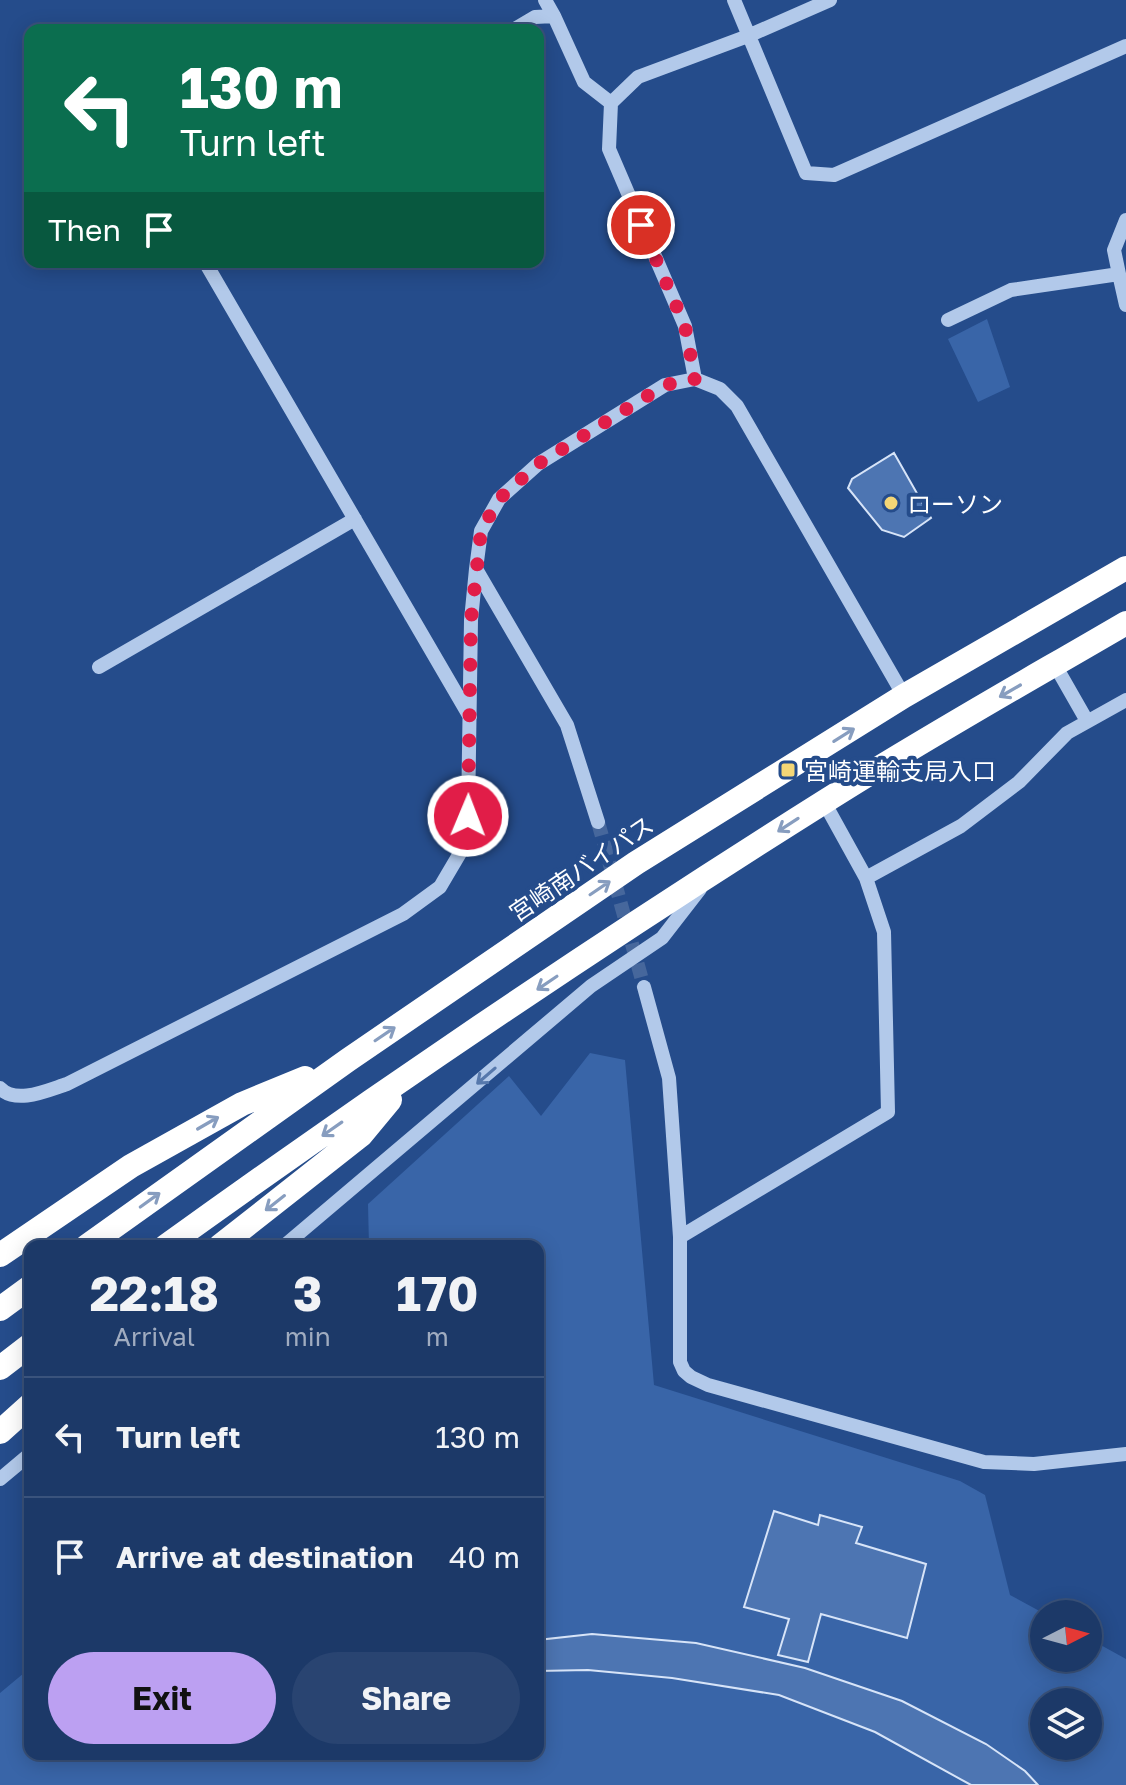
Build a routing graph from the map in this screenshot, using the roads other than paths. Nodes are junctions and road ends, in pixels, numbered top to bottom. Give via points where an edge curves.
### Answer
1 (545, 0) edge
2 (734, 0) edge
3 (830, 0) edge
4 (554, 16) junction
5 (523, 24) edge
6 (748, 36) junction
7 (1126, 46) edge
8 (611, 103) junction
9 (1126, 220) edge
10 (209, 268) edge
11 (1119, 274) junction
12 (1126, 305) edge
13 (948, 320) dead end
14 (695, 379) junction
15 (355, 519) junction
16 (1126, 568) edge
17 (476, 569) junction
18 (1126, 623) edge
19 (1055, 665) junction
20 (99, 667) dead end
21 (904, 696) junction
22 (1126, 700) edge
23 (470, 717) junction
24 (1087, 721) junction
25 (824, 802) junction
26 (598, 822) tunnel mouth
27 (710, 876) junction
28 (866, 878) junction
29 (644, 987) tunnel mouth
30 (348, 1060) junction
31 (413, 1073) junction
32 (1, 1094) edge
33 (680, 1237) junction
34 (95, 1240) edge
35 (175, 1240) edge
36 (228, 1240) edge
37 (291, 1240) edge
38 (0, 1255) edge
39 (24, 1291) edge
40 (0, 1309) edge
41 (24, 1350) edge
42 (0, 1368) edge
43 (24, 1410) edge
44 (0, 1432) edge
45 (1126, 1454) edge
46 (24, 1459) edge
47 (0, 1479) edge

1 - 4 street
2 - 6 street
3 - 6 street
4 - 5 street
4 - 8 street via 584,82
6 - 7 street via 806,173 834,175
6 - 8 street via 638,77
8 - 14 street via 609,149 685,326
9 - 11 street via 1114,250
10 - 15 street
11 - 12 street
11 - 13 street via 1011,290
14 - 17 street via 665,385 538,464 499,499 481,531
14 - 21 street via 720,389 737,406
15 - 20 street
15 - 23 street
16 - 21 highway, 宮崎南バイパス
17 - 23 street
17 - 26 street via 567,725
18 - 19 highway
19 - 24 street
19 -> 25 highway
30 -> 21 highway, 宮崎南バイパス via 636,863
22 - 24 street
23 - 32 street via 463,848 440,887 403,914 67,1084 21,1097
24 - 28 street via 961,826
25 -> 27 highway
25 - 28 street
27 -> 31 highway
27 -> 37 street via 662,938 591,986
28 - 33 street via 884,932 888,1112
29 - 33 street via 669,1078
34 -> 30 highway, 宮崎南バイパス
38 -> 30 highway via 131,1166 242,1104
31 -> 35 highway
31 -> 36 highway via 361,1135
33 - 45 street via 680,1362 691,1377 984,1462 1034,1464
39 - 40 highway
41 - 42 highway
43 - 44 highway
46 - 47 street

